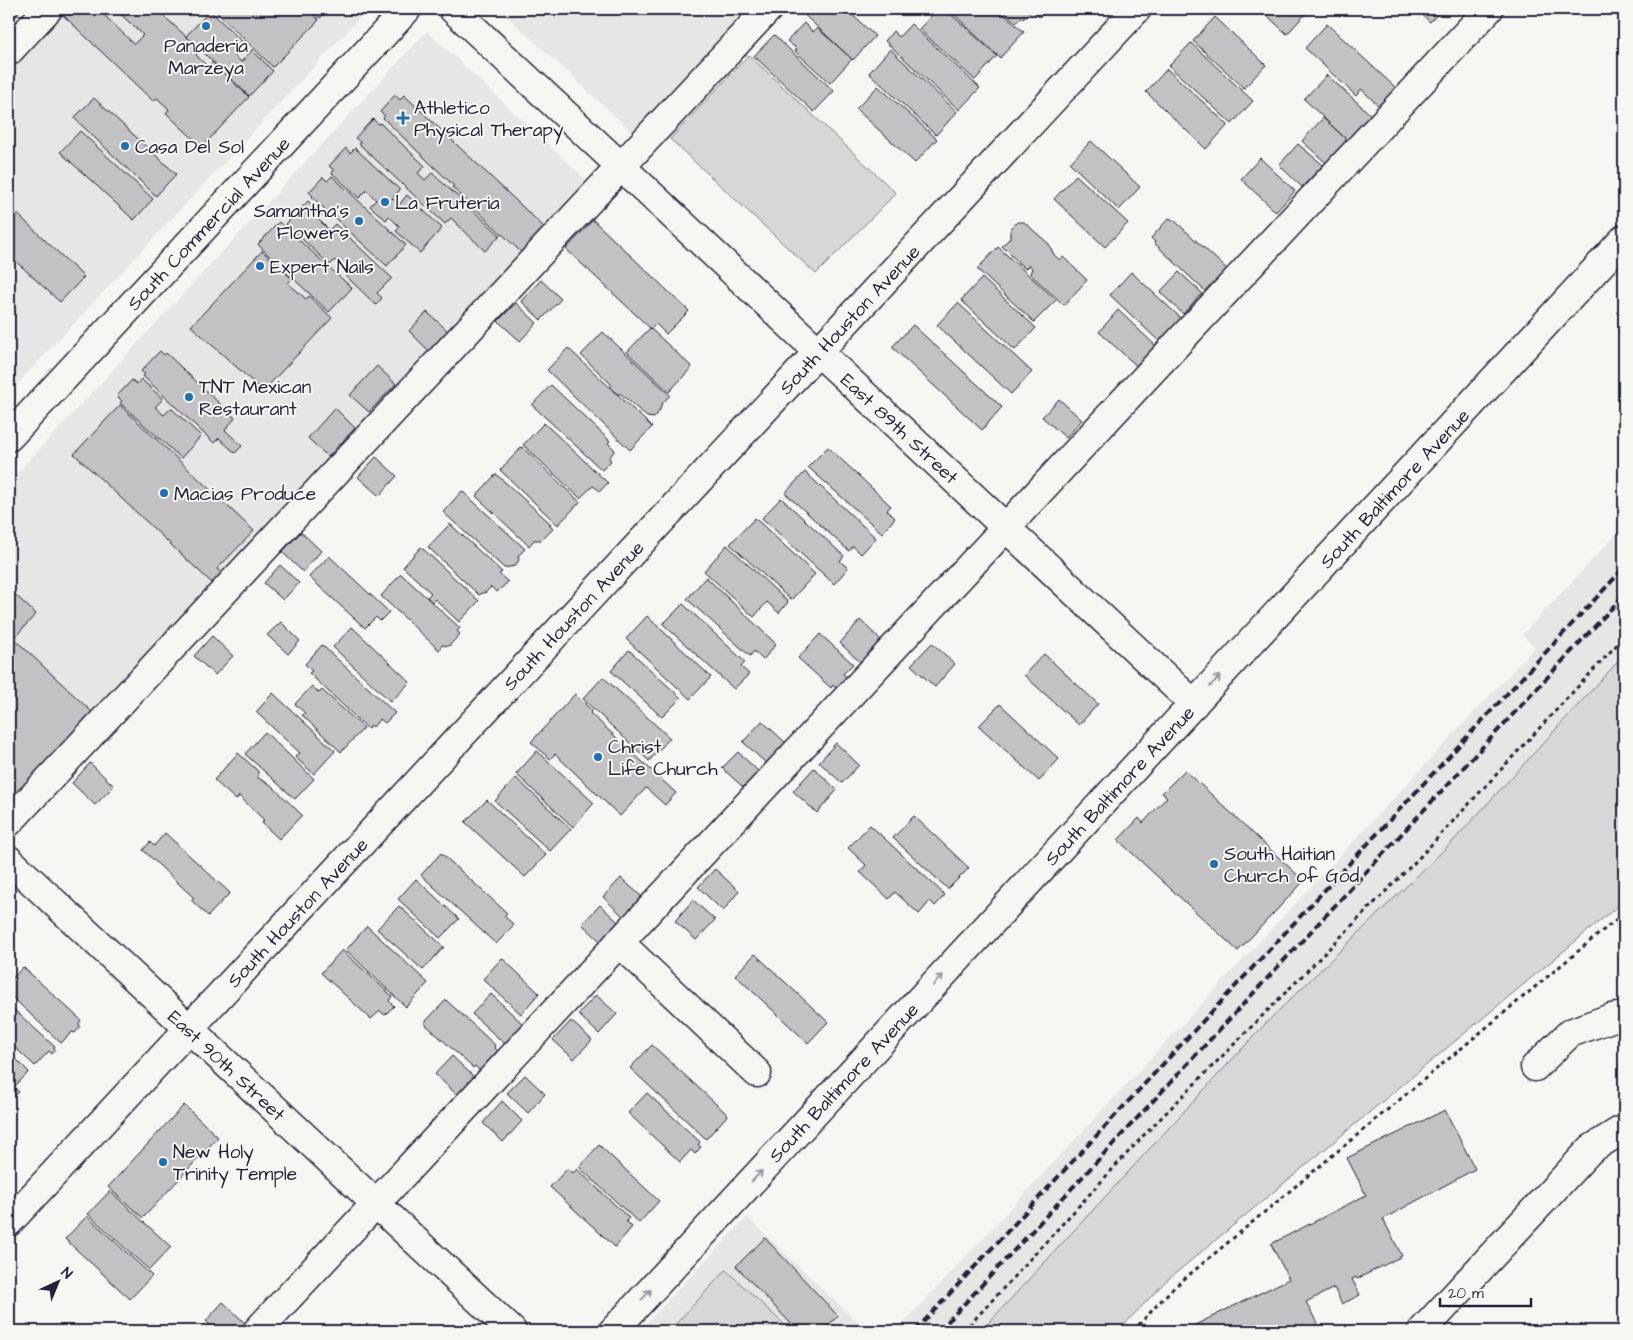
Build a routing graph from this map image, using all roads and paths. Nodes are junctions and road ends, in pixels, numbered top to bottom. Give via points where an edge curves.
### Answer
1 (48, 9) edge
2 (407, 9) edge
3 (452, 9) edge
4 (768, 9) edge
5 (1137, 9) edge
6 (1489, 9) edge
7 (9, 51) edge
8 (621, 167) junction
9 (1624, 239) edge
10 (818, 352) junction
11 (9, 437) edge
12 (1006, 527) junction
13 (1624, 637) edge
14 (1194, 704) junction
15 (9, 822) edge
16 (9, 860) edge
17 (1624, 913) edge
18 (620, 942) junction
19 (1624, 1016) edge
20 (188, 1028) junction
21 (1535, 1067) dead end
22 (757, 1073) dead end
23 (1624, 1132) edge
24 (376, 1204) junction
25 (9, 1222) edge
26 (257, 1331) edge
27 (512, 1331) edge
28 (613, 1331) edge
29 (964, 1331) edge
30 (1133, 1331) edge
31 (1422, 1331) edge

1 - 7 street
2 - 11 street, South Commercial Avenue
3 - 8 street, East 89th Street
4 - 8 street
5 - 10 street, South Houston Avenue
6 - 12 street
8 - 10 street, East 89th Street
8 - 15 street
14 -> 9 street, South Baltimore Avenue
10 - 12 street, East 89th Street
10 - 20 street, South Houston Avenue
12 - 14 street, East 89th Street
12 - 18 street
13 - 29 path via 1417,860 1144,1135
28 -> 14 street, South Baltimore Avenue
16 - 20 street, East 90th Street
17 - 30 path via 1172,1288
18 - 22 street
18 - 24 street
19 - 21 street via 1570,1033
20 - 24 street, East 90th Street
20 - 25 street, South Houston Avenue
23 - 31 street via 1620,1131 1591,1149
24 - 26 street
24 - 27 street, East 90th Street

